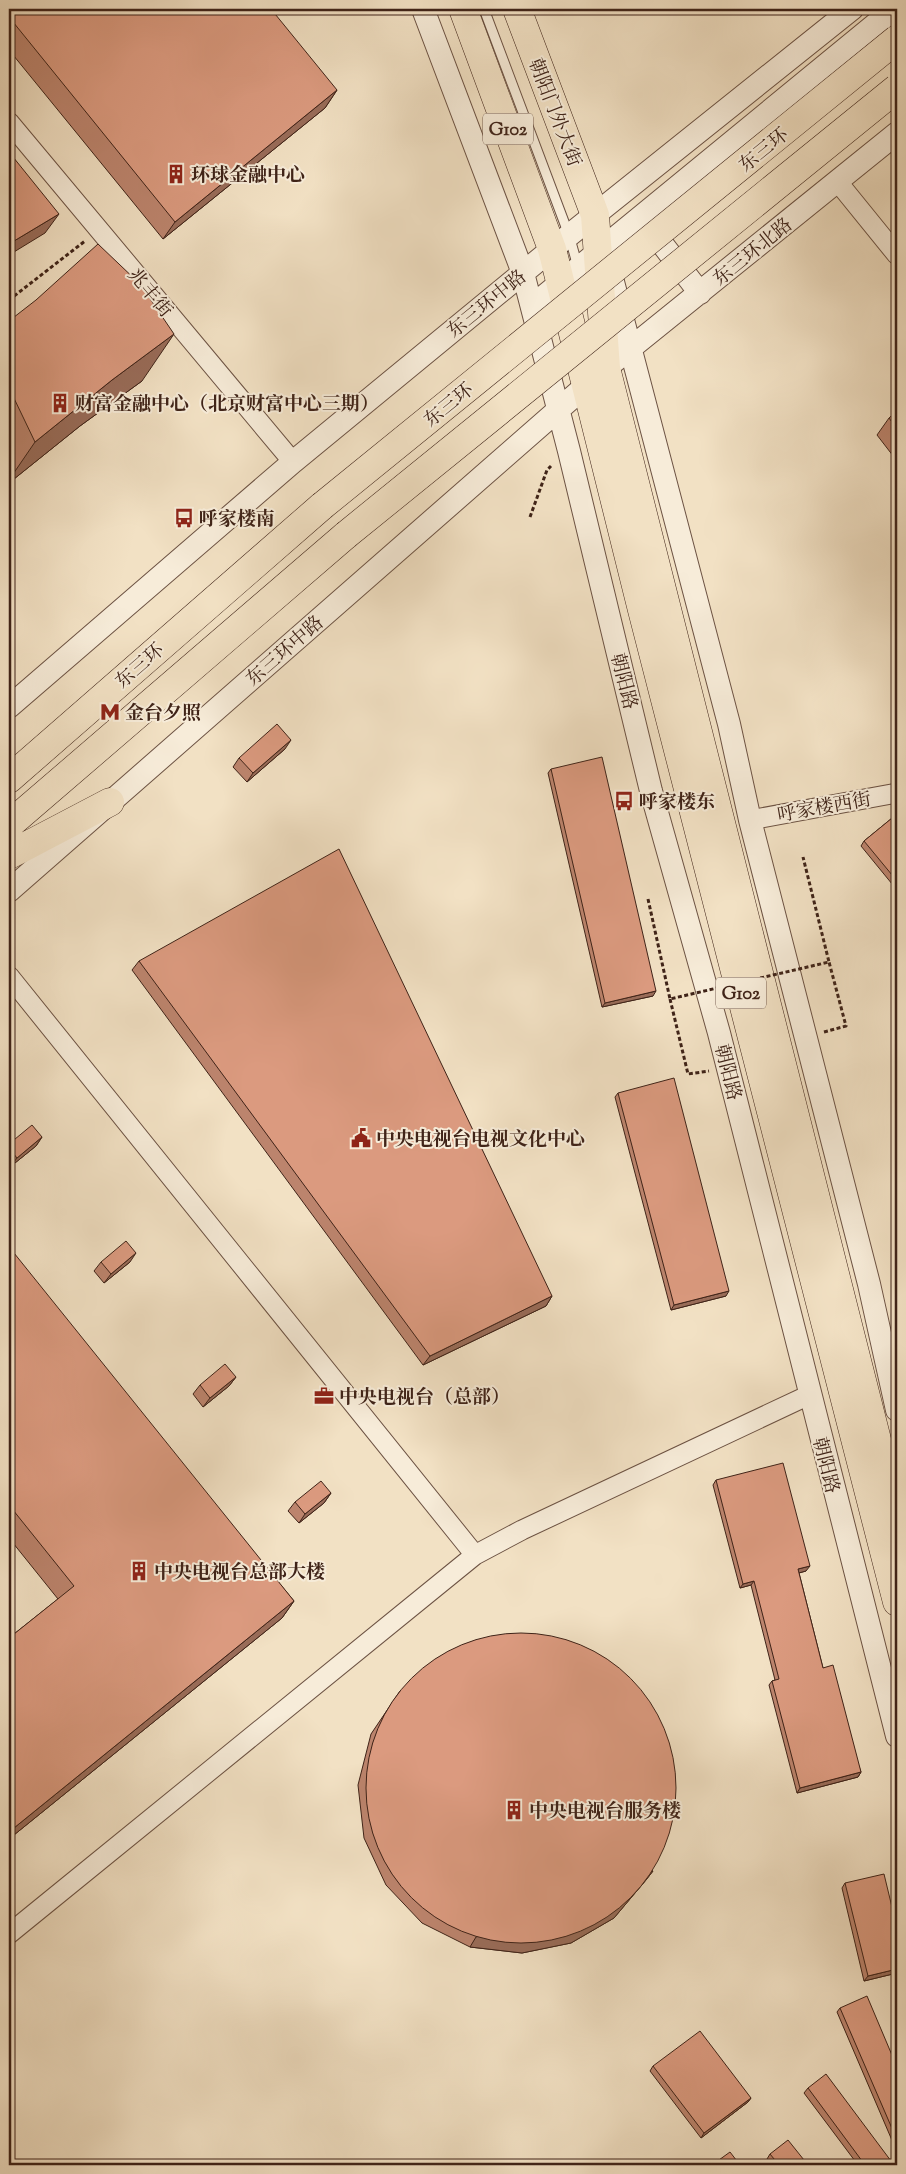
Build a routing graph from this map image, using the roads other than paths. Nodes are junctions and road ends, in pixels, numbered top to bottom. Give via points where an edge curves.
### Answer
1 (423, 9) edge
2 (463, 9) edge
3 (484, 9) edge
4 (516, 9) edge
5 (852, 9) edge
6 (894, 9) edge
7 (897, 40) edge
8 (897, 88) edge
9 (9, 122) edge
10 (897, 133) edge
11 (837, 181) junction
12 (623, 192) junction
13 (595, 215) junction
14 (642, 216) junction
15 (561, 242) junction
16 (897, 255) edge
17 (584, 269) junction
18 (523, 273) junction
19 (700, 293) junction
20 (588, 304) dead end
21 (532, 306) junction
22 (594, 323) dead end
23 (630, 349) junction
24 (597, 376) junction
25 (559, 410) junction
26 (293, 462) junction
27 (9, 706) edge
28 (9, 779) edge
29 (897, 793) edge
30 (110, 802) junction
31 (750, 820) junction
32 (9, 825) edge
33 (9, 855) edge
34 (9, 891) edge
35 (9, 976) edge
36 (809, 1394) junction
37 (896, 1397) edge
38 (897, 1519) edge
39 (475, 1555) junction
40 (897, 1602) edge
41 (897, 1736) edge
42 (9, 1934) edge

1 - 18 street
2 - 15 highway, G102
3 - 15 lane
4 - 13 highway, 朝阳门外大街 / G102
5 - 12 street
6 - 14 street
7 - 28 highway, 东三环, bridge via 322,506
8 - 32 highway, 东三环, bridge via 346,535
9 - 26 street, 兆丰街
10 - 11 street, 东三环北路
11 - 16 street
11 - 19 street, 东三环北路
12 - 13 street
12 - 14 street
13 - 15 street, 东三环中路
13 - 17 highway, G102
14 - 17 street
14 - 19 street
15 - 17 highway, G102
15 - 18 street, 东三环中路
17 - 20 lane
17 - 21 street
17 - 23 street
17 - 24 highway, G102
17 - 24 highway, G102
18 - 21 street, 朝阳路
18 - 26 street, 东三环中路
19 - 23 street, 东三环北路
21 - 25 street, 朝阳路
22 - 24 lane
23 - 24 street, 东三环北路
23 - 31 street via 730,724
24 - 25 street, 东三环中路
24 - 38 highway, G102
24 - 40 highway, 朝阳路 / G102 via 642,610
25 - 30 street, 东三环中路
25 - 36 street, 朝阳路 via 651,791 719,1033
26 - 27 street, 东三环中路
29 - 31 street, 呼家楼西街
30 - 33 highway
30 - 34 street, 东三环中路
31 - 37 street
35 - 39 street
36 - 39 street
36 - 41 street, 朝阳路
39 - 42 street

